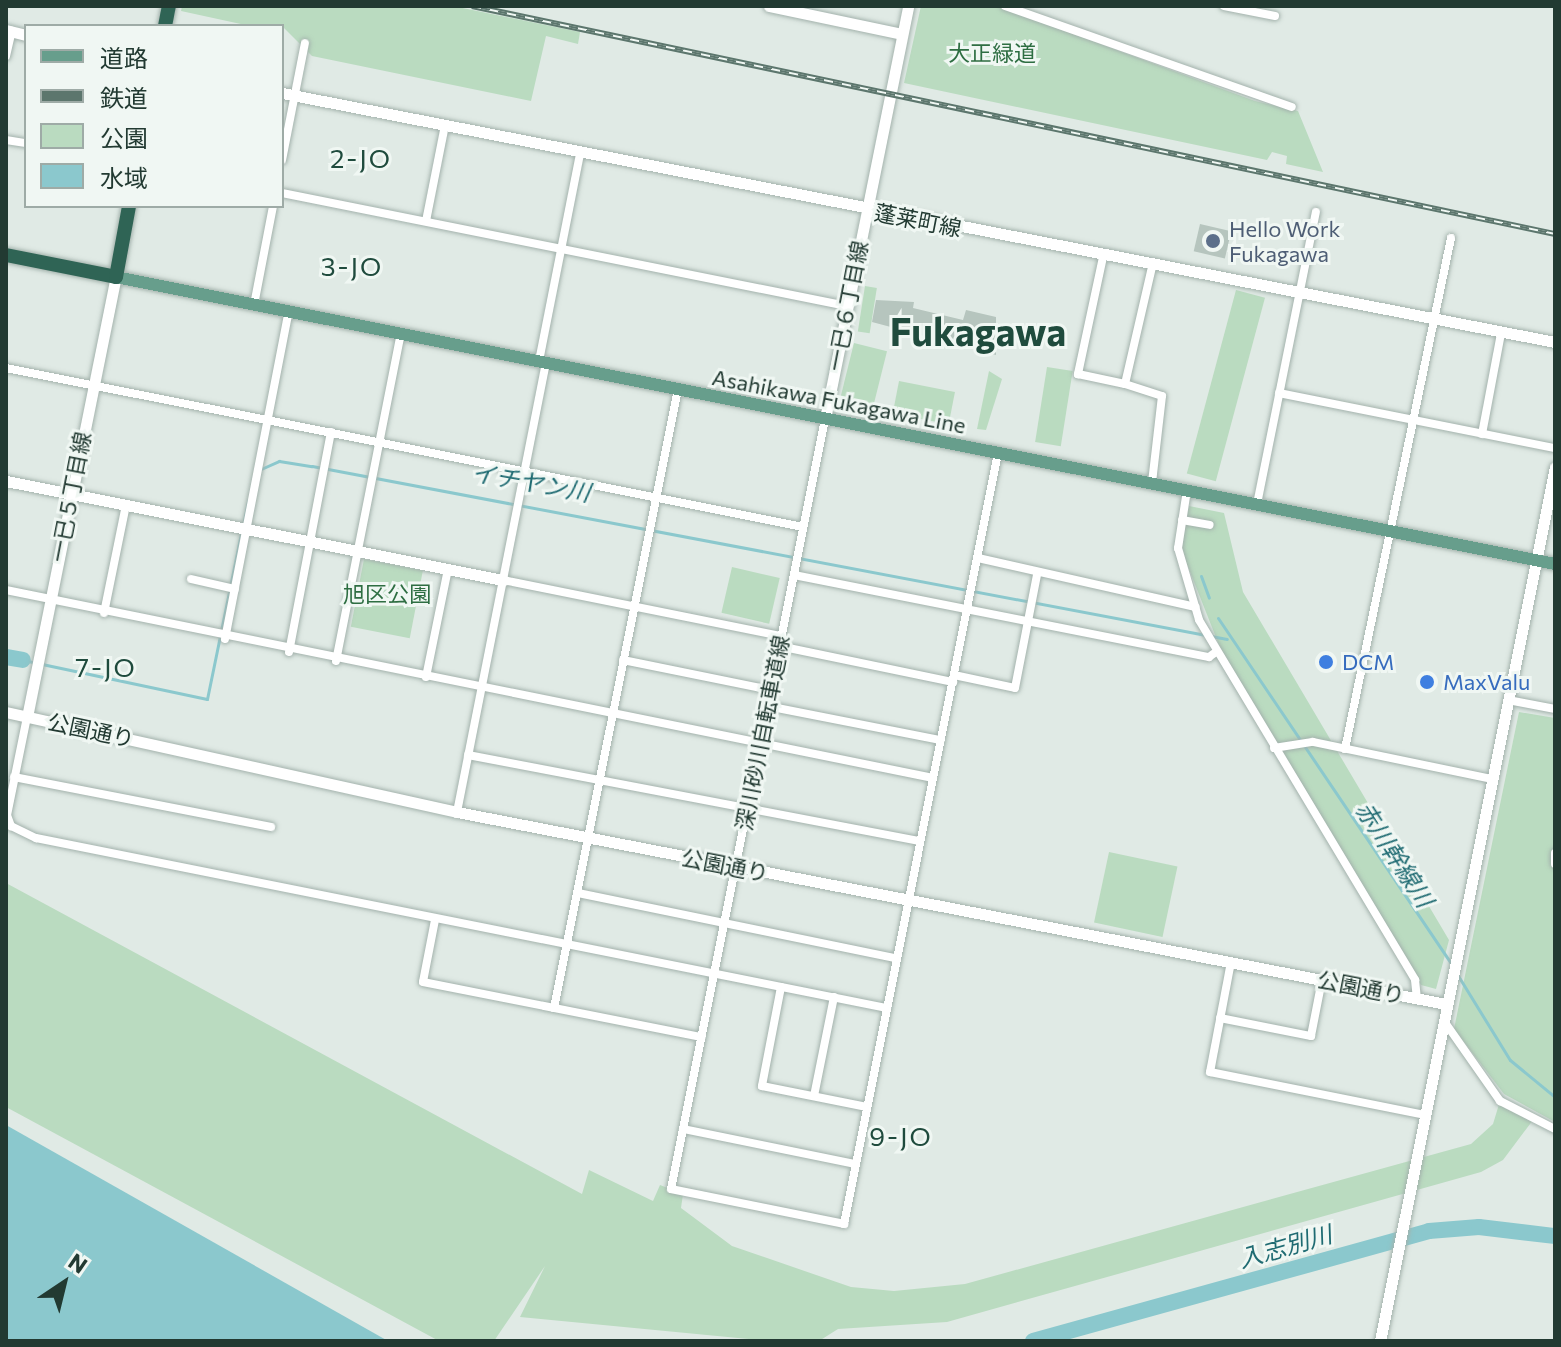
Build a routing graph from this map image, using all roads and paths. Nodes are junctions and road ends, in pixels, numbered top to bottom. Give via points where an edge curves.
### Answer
1 (769, 6) edge
2 (908, 6) edge
3 (1005, 6) edge
4 (1224, 6) edge
5 (1275, 16) dead end
6 (9, 31) edge
7 (902, 34) junction
8 (305, 43) dead end
9 (6, 56) edge
10 (284, 93) edge
11 (295, 96) junction
12 (1292, 107) dead end
13 (445, 125) junction
14 (284, 150) edge
15 (580, 153) junction
16 (284, 193) edge
17 (129, 208) edge
18 (273, 208) edge
19 (867, 210) junction
20 (1316, 212) dead end
21 (426, 221) junction
22 (1451, 238) dead end
23 (562, 249) junction
24 (6, 255) edge
25 (1103, 257) junction
26 (1152, 267) junction
27 (116, 277) junction
28 (1300, 296) junction
29 (254, 305) junction
30 (847, 306) junction
31 (289, 311) junction
32 (1432, 321) junction
33 (1501, 333) junction
34 (401, 334) junction
35 (1555, 342) edge
36 (542, 362) junction
37 (6, 368) edge
38 (93, 384) junction
39 (1125, 384) junction
40 (678, 389) junction
41 (1279, 393) junction
42 (825, 419) junction
43 (268, 420) junction
44 (1411, 420) junction
45 (331, 432) junction
46 (1482, 434) junction
47 (380, 442) junction
48 (1555, 448) edge
49 (998, 453) junction
50 (1555, 467) edge
51 (525, 471) junction
52 (6, 481) edge
53 (1152, 483) junction
54 (1187, 490) junction
55 (71, 494) junction
56 (656, 498) junction
57 (1257, 504) junction
58 (126, 505) junction
59 (1182, 520) junction
60 (1210, 525) dead end
61 (803, 527) junction
62 (247, 529) junction
63 (1388, 532) junction
64 (310, 542) junction
65 (358, 551) junction
66 (978, 558) junction
67 (1536, 560) junction
68 (1555, 564) edge
69 (448, 569) junction
70 (794, 575) junction
71 (1037, 575) junction
72 (191, 579) dead end
73 (503, 580) junction
74 (235, 589) junction
75 (6, 590) edge
76 (50, 600) junction
77 (634, 606) junction
78 (1196, 607) junction
79 (968, 609) junction
80 (104, 613) junction
81 (1028, 620) junction
82 (225, 639) junction
83 (780, 641) junction
84 (289, 652) junction
85 (1216, 652) junction
86 (623, 660) junction
87 (336, 661) junction
88 (426, 677) junction
89 (953, 679) junction
90 (481, 689) junction
91 (770, 690) junction
92 (1508, 700) junction
93 (767, 706) junction
94 (1555, 709) edge
95 (6, 712) edge
96 (612, 714) junction
97 (27, 717) junction
98 (941, 740) junction
99 (760, 743) junction
100 (1274, 748) junction
101 (1345, 749) junction
102 (468, 755) junction
103 (14, 777) junction
104 (933, 778) junction
105 (1492, 779) junction
106 (599, 782) junction
107 (746, 809) junction
108 (457, 812) junction
109 (271, 827) dead end
110 (589, 839) junction
111 (920, 841) junction
112 (1555, 853) edge
113 (1555, 864) edge
114 (736, 867) junction
115 (578, 893) junction
116 (909, 897) junction
117 (435, 920) junction
118 (724, 922) junction
119 (566, 946) junction
120 (896, 958) junction
121 (1231, 962) junction
122 (714, 975) junction
123 (1322, 980) junction
124 (781, 987) junction
125 (834, 997) junction
126 (1417, 998) junction
127 (1446, 1004) junction
128 (554, 1008) junction
129 (887, 1008) junction
130 (1220, 1018) junction
131 (1444, 1020) junction
132 (702, 1037) junction
133 (814, 1096) junction
134 (867, 1107) junction
135 (1426, 1115) junction
136 (683, 1129) junction
137 (1555, 1129) edge
138 (855, 1164) junction
139 (1380, 1341) edge

1 - 7 street
2 - 7 street, 一已６丁目線
3 - 12 street
4 - 5 street
6 - 9 street
7 - 19 street, 一已６丁目線
8 - 11 street
10 - 11 street, 蓬莱町線
11 - 13 street, 蓬莱町線
11 - 14 street
13 - 15 street, 蓬莱町線
13 - 21 street
15 - 19 street, 蓬莱町線
15 - 23 street
16 - 21 street
17 - 27 highway
18 - 29 street
19 - 25 street, 蓬莱町線
19 - 30 street, 一已６丁目線
20 - 28 street
21 - 23 street
22 - 32 street
23 - 30 street
23 - 36 street
24 - 27 highway
25 - 26 street, 蓬莱町線
25 - 39 street via 1078,374
26 - 28 street, 蓬莱町線
26 - 39 street
27 - 29 main road, Asahikawa Fukagawa Line
27 - 38 street, 一已５丁目線
28 - 32 street, 蓬莱町線
28 - 41 street
29 - 31 main road, Asahikawa Fukagawa Line
30 - 42 street, 一已６丁目線
31 - 34 main road, Asahikawa Fukagawa Line
31 - 43 street
32 - 33 street, 蓬莱町線
32 - 44 street
33 - 35 street, 蓬莱町線
33 - 46 street
34 - 36 main road, Asahikawa Fukagawa Line
34 - 47 street
36 - 40 main road, Asahikawa Fukagawa Line
36 - 51 street
37 - 38 street
38 - 43 street
38 - 55 street, 一已５丁目線
39 - 53 street via 1162,396
40 - 42 main road, Asahikawa Fukagawa Line
40 - 56 street
41 - 44 street
41 - 57 street
42 - 49 main road, Asahikawa Fukagawa Line
42 - 61 street, 深川砂川自転車道線
43 - 45 street
43 - 62 street
44 - 46 street
44 - 63 street
45 - 47 street
45 - 64 street
46 - 48 street
47 - 51 street
47 - 65 street
49 - 53 main road, Asahikawa Fukagawa Line
49 - 66 street
50 - 67 street
51 - 56 street
51 - 73 street
52 - 55 street
53 - 54 main road, Asahikawa Fukagawa Line
54 - 57 main road, Asahikawa Fukagawa Line
54 - 59 street
55 - 58 street
55 - 76 street, 一已５丁目線
56 - 61 street
56 - 77 street
57 - 63 main road, Asahikawa Fukagawa Line
58 - 62 street
58 - 80 street
59 - 60 street
59 - 78 street via 1178,548
61 - 70 street, 深川砂川自転車道線
62 - 64 street
62 - 74 street
63 - 67 main road, Asahikawa Fukagawa Line
63 - 101 street
64 - 65 street
64 - 84 street
65 - 69 street
65 - 87 street
66 - 71 street
66 - 79 street
67 - 68 main road, Asahikawa Fukagawa Line
67 - 92 street
69 - 73 street
69 - 88 street
70 - 79 street
70 - 83 street, 深川砂川自転車道線
71 - 78 street
71 - 81 street
72 - 74 street
73 - 77 street
73 - 90 street
74 - 82 street
75 - 76 street
76 - 80 street
76 - 97 street, 一已５丁目線
77 - 83 street
77 - 86 street
78 - 85 street
79 - 81 street
79 - 89 street
80 - 82 street
81 - 85 street via 1209,657
81 - 89 street via 1015,688
82 - 84 street
83 - 89 street
83 - 91 street, 深川砂川自転車道線
84 - 87 street
85 - 100 street
86 - 91 street
86 - 96 street
87 - 88 street
88 - 90 street
89 - 98 street
90 - 96 street
90 - 102 street
91 - 93 street, 深川砂川自転車道線
92 - 94 street
92 - 105 street
93 - 98 street
93 - 99 street, 深川砂川自転車道線
95 - 97 street, 公園通り
96 - 99 street
96 - 106 street
97 - 103 street
97 - 108 street, 公園通り
98 - 104 street
99 - 104 street
99 - 107 street, 深川砂川自転車道線
100 - 101 street via 1313,742
100 - 126 street via 1415,980
101 - 105 street
102 - 106 street
102 - 108 street
103 - 109 street
103 - 117 street via 7,815 11,826 36,838
104 - 111 street
105 - 127 street
106 - 107 street
106 - 110 street
107 - 111 street
107 - 114 street, 深川砂川自転車道線
108 - 110 street, 公園通り
110 - 114 street, 公園通り
110 - 115 street
111 - 116 street
112 - 113 street
114 - 116 street, 公園通り
114 - 118 street, 深川砂川自転車道線
115 - 118 street
115 - 119 street
116 - 120 street
116 - 121 street, 公園通り
117 - 119 street
117 - 128 street via 423,982
118 - 120 street
118 - 122 street, 深川砂川自転車道線
119 - 122 street
119 - 128 street
120 - 129 street
121 - 123 street, 公園通り
121 - 130 street
122 - 124 street
122 - 132 street, 深川砂川自転車道線
123 - 126 street, 公園通り
123 - 130 street via 1311,1036
124 - 125 street
124 - 133 street via 762,1086
125 - 129 street
125 - 133 street
126 - 127 street, 公園通り
127 - 131 street
128 - 132 street
129 - 134 street
130 - 135 street via 1210,1072
131 - 135 street
131 - 137 street via 1500,1101
132 - 136 street, 深川砂川自転車道線
133 - 134 street
134 - 138 street
135 - 139 street
136 - 138 street
136 - 138 street, 深川砂川自転車道線 via 671,1189 844,1224

